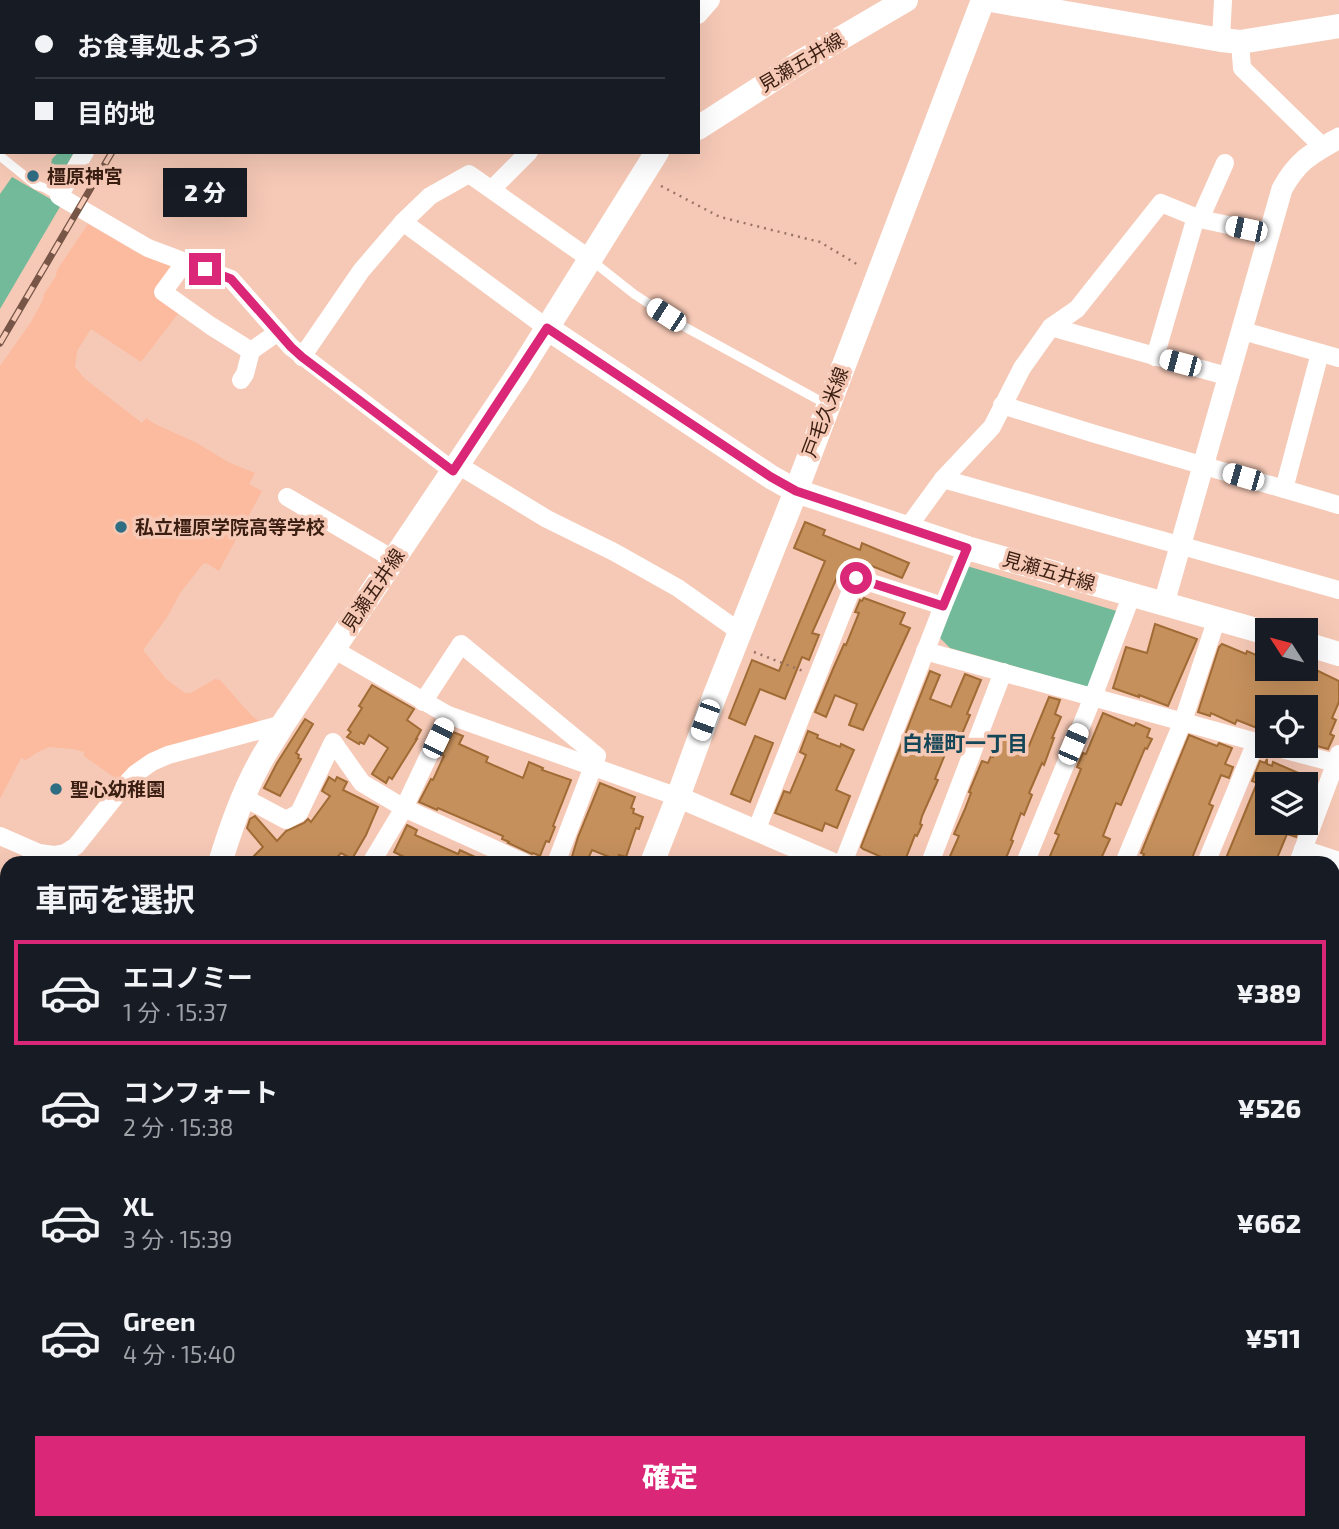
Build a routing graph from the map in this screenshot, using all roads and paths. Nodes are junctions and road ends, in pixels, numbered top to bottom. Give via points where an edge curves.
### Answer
1 (906, 0) edge
2 (983, 0) edge
3 (991, 0) edge
4 (1223, 0) edge
5 (1339, 26) edge
6 (1231, 41) junction
7 (700, 127) edge
8 (1331, 143) edge
9 (84, 154) edge
10 (527, 154) edge
11 (656, 154) edge
12 (0, 156) edge
13 (1225, 163) dead end
14 (642, 176) junction
15 (492, 189) junction
16 (59, 196) junction
17 (1198, 218) junction
18 (403, 222) junction
19 (1270, 234) junction
20 (590, 259) junction
21 (185, 262) junction
22 (877, 276) junction
23 (1051, 327) junction
24 (547, 328) junction
25 (1243, 331) junction
26 (278, 332) junction
27 (251, 351) junction
28 (1320, 353) junction
29 (302, 357) junction
30 (1155, 357) junction
31 (1339, 358) edge
32 (1230, 377) junction
33 (240, 380) dead end
34 (828, 405) junction
35 (1002, 405) junction
36 (1202, 465) junction
37 (455, 468) junction
38 (943, 479) junction
39 (1284, 489) junction
40 (796, 491) junction
41 (287, 497) dead end
42 (1339, 505) edge
43 (908, 527) junction
44 (1180, 545) junction
45 (967, 548) junction
46 (393, 559) junction
47 (1339, 590) edge
48 (1132, 594) junction
49 (1164, 603) junction
50 (943, 606) junction
51 (1217, 618) junction
52 (1255, 629) edge
53 (737, 638) junction
54 (1318, 648) edge
55 (332, 649) junction
56 (925, 651) junction
57 (1339, 654) edge
58 (1003, 672) junction
59 (817, 677) junction
60 (1093, 697) junction
61 (423, 702) junction
62 (449, 715) junction
63 (1183, 721) junction
64 (283, 724) junction
65 (1255, 741) edge
66 (1318, 756) edge
67 (1258, 758) edge
68 (1338, 760) edge
69 (593, 767) junction
70 (243, 797) junction
71 (678, 797) junction
72 (404, 808) junction
73 (756, 831) junction
74 (0, 836) edge
75 (222, 856) edge
76 (375, 856) edge
77 (510, 856) edge
78 (559, 856) edge
79 (655, 856) edge
80 (815, 856) edge
81 (846, 856) edge
82 (933, 856) edge
83 (1028, 856) edge
84 (1127, 856) edge
85 (1209, 856) edge
86 (1301, 856) edge

1 - 7 main road, 見瀬五井線
2 - 22 main road, 戸毛久米線
3 - 6 main road
4 - 6 street
5 - 6 main road
6 - 8 street via 1242,68
8 - 19 street via 1306,157 1291,173
9 - 16 street
10 - 15 street
11 - 14 main road, 見瀬五井線
12 - 16 lane via 36,185
13 - 17 street
14 - 20 main road, 見瀬五井線
14 - 22 path via 720,217 820,242
15 - 18 street via 469,174 430,197
15 - 20 street
16 - 21 street via 134,241
17 - 19 street
17 - 23 street via 1161,203 1077,309
17 - 30 street
18 - 24 street
18 - 29 street via 361,271
19 - 25 street
20 - 24 main road, 見瀬五井線
20 - 34 lane via 683,326
21 - 26 street via 231,279
21 - 27 street via 163,292
22 - 34 main road, 戸毛久米線
23 - 30 street
23 - 35 street
24 - 37 main road, 見瀬五井線
24 - 40 main road, 見瀬五井線
25 - 28 street
25 - 32 street
26 - 27 street
26 - 29 street
27 - 33 street
28 - 31 street
28 - 39 street
29 - 37 street
30 - 32 street
32 - 36 street
34 - 40 main road, 戸毛久米線
35 - 36 street
35 - 38 street via 992,428
36 - 39 street
36 - 44 street
37 - 46 main road, 見瀬五井線
37 - 53 street via 678,588
38 - 43 street
38 - 44 street
39 - 42 street
40 - 43 main road, 見瀬五井線
40 - 53 main road, 戸毛久米線
41 - 46 street
43 - 45 main road, 見瀬五井線
44 - 47 street
44 - 49 street
45 - 48 main road, 見瀬五井線
45 - 50 street
46 - 55 main road, 見瀬五井線
48 - 49 main road, 見瀬五井線
48 - 60 street
49 - 51 main road, 見瀬五井線
50 - 56 street
50 - 59 street via 856,578
51 - 52 main road, 見瀬五井線
51 - 63 street
53 - 59 path
53 - 71 main road, 戸毛久米線
54 - 57 main road
55 - 61 street
55 - 64 main road, 見瀬五井線
56 - 58 street
56 - 81 street
58 - 60 street
58 - 82 street
59 - 73 street
60 - 63 street
60 - 83 street
61 - 62 street
61 - 69 street via 461,644 597,756
62 - 69 street
62 - 72 street
63 - 65 street
63 - 84 street
64 - 70 main road, 見瀬五井線
64 - 74 street via 152,762 135,774 76,846 65,853 39,853
66 - 68 street
67 - 85 street
68 - 86 street
69 - 71 street
69 - 78 street
70 - 72 street via 286,820 299,813 333,742 362,783
70 - 75 main road, 見瀬五井線
71 - 73 street
71 - 79 main road, 戸毛久米線
72 - 76 street
72 - 77 street
73 - 80 street

